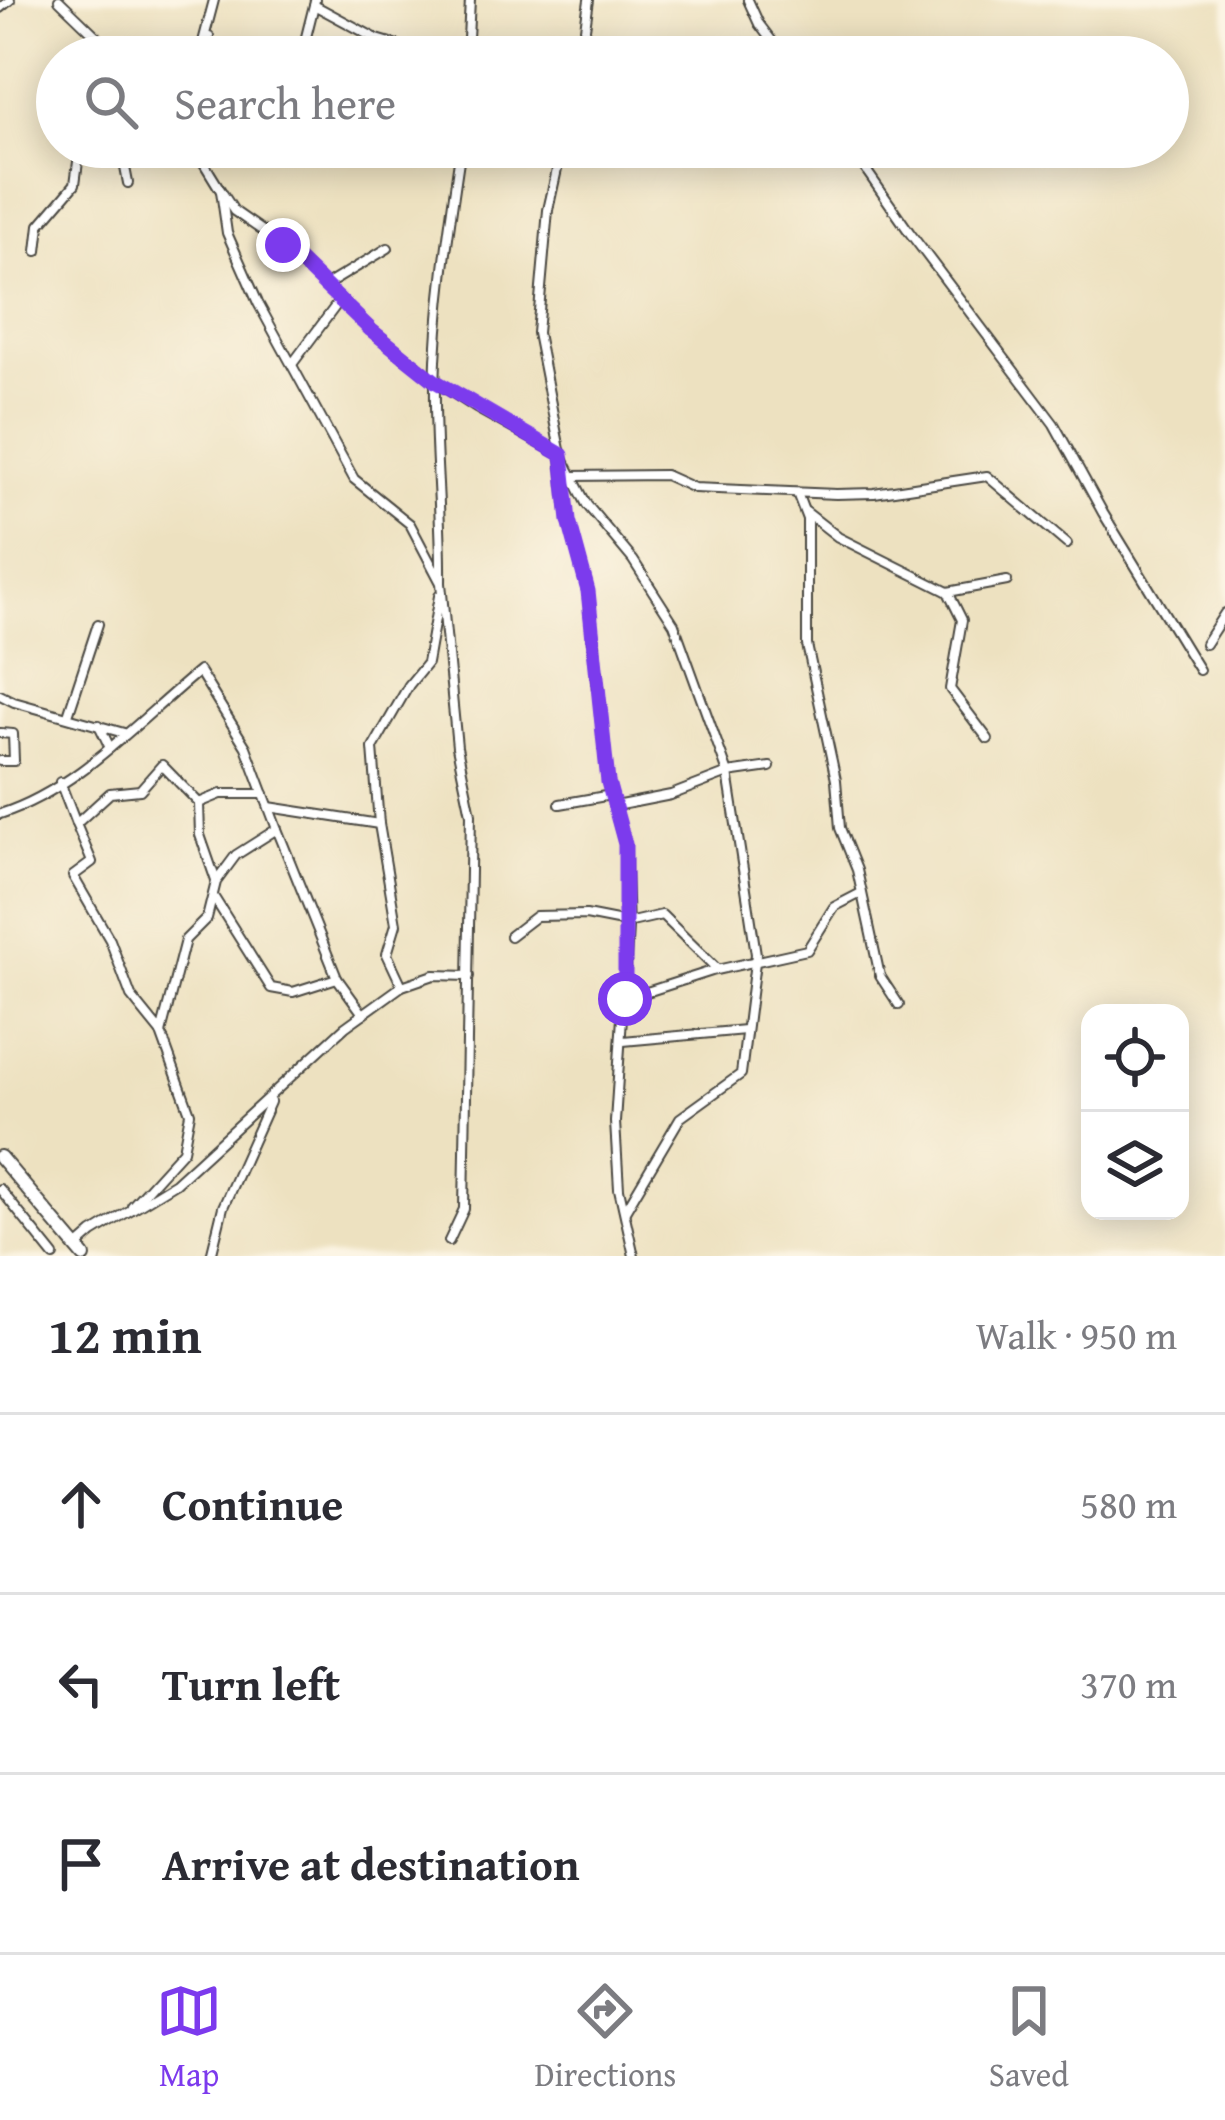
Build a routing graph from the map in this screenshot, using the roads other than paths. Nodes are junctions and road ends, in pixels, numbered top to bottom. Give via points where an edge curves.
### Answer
1 (10, 0) edge
2 (59, 0) edge
3 (214, 0) edge
4 (470, 0) edge
5 (589, 0) edge
6 (748, 0) edge
7 (315, 2) edge
8 (0, 8) edge
9 (96, 36) edge
10 (206, 36) edge
11 (306, 36) edge
12 (370, 36) edge
13 (468, 36) edge
14 (584, 36) edge
15 (768, 36) edge
16 (77, 168) edge
17 (125, 168) edge
18 (207, 168) edge
19 (458, 168) edge
20 (557, 168) edge
21 (865, 168) edge
22 (128, 183) dead end
23 (221, 191) junction
24 (388, 248) dead end
25 (37, 251) dead end
26 (326, 286) junction
27 (340, 300) junction
28 (293, 363) junction
29 (435, 381) junction
30 (562, 455) junction
31 (568, 476) junction
32 (797, 493) junction
33 (805, 512) junction
34 (1067, 544) dead end
35 (1007, 581) dead end
36 (441, 583) junction
37 (948, 592) junction
38 (1225, 613) edge
39 (98, 624) dead end
40 (1205, 644) dead end
41 (1199, 670) dead end
42 (0, 695) edge
43 (68, 716) junction
44 (99, 725) junction
45 (0, 733) edge
46 (124, 733) junction
47 (988, 739) dead end
48 (110, 748) junction
49 (0, 761) edge
50 (770, 767) dead end
51 (728, 773) junction
52 (60, 782) junction
53 (263, 794) junction
54 (613, 800) junction
55 (199, 803) junction
56 (560, 804) dead end
57 (268, 807) junction
58 (0, 814) edge
59 (76, 824) junction
60 (379, 824) junction
61 (277, 829) junction
62 (216, 882) junction
63 (861, 893) junction
64 (213, 896) junction
65 (627, 923) junction
66 (510, 936) dead end
67 (754, 960) junction
68 (718, 970) junction
69 (469, 976) junction
70 (337, 978) junction
71 (402, 986) junction
72 (625, 999) junction
73 (899, 1005) dead end
74 (363, 1014) junction
75 (745, 1030) junction
76 (160, 1033) junction
77 (623, 1041) junction
78 (274, 1096) junction
79 (0, 1157) edge
80 (0, 1189) edge
81 (626, 1210) junction
82 (116, 1218) junction
83 (449, 1241) dead end
84 (81, 1252) edge
85 (54, 1256) edge
86 (211, 1256) edge
87 (634, 1256) edge

1 - 8 street
2 - 9 street
3 - 10 street
4 - 13 street
5 - 14 street
6 - 15 street
7 - 11 street
7 - 12 street
16 - 25 street via 75,184 40,225
17 - 22 street
18 - 23 street
19 - 29 street
20 - 30 street via 537,332
21 - 41 street via 1054,424
23 - 26 street via 234,211
23 - 28 street via 232,243
24 - 26 street
26 - 27 street
27 - 28 street
27 - 29 street
28 - 36 street via 353,479 410,524
29 - 30 street
29 - 36 street
30 - 31 street
31 - 32 street via 665,475 694,488
31 - 51 street via 674,624
31 - 54 street
32 - 33 street
32 - 34 street via 874,493 987,476
33 - 37 street
33 - 63 street via 807,645
35 - 37 street
36 - 60 street via 427,663 373,748
36 - 69 street via 471,814
37 - 47 street via 962,620 950,689
38 - 40 street
39 - 43 street
42 - 43 street
43 - 44 street
44 - 46 street
44 - 48 street
45 - 49 street via 13,734 14,761
46 - 48 street
46 - 53 street via 199,671 246,747
48 - 52 street
50 - 51 street
51 - 54 street via 671,796
51 - 67 street
52 - 58 street
52 - 59 street
53 - 55 street
53 - 57 street
54 - 56 street
54 - 65 street via 625,844
55 - 59 street via 162,765 140,790 110,794
55 - 62 street
57 - 60 street
57 - 61 street
59 - 76 street via 92,862 73,876 78,890 110,940 131,996
60 - 71 street via 396,924 387,954
61 - 62 street via 236,855
61 - 70 street
62 - 64 street
63 - 67 street via 834,907 807,950
63 - 73 street via 880,976
64 - 70 street via 271,988 293,992
64 - 76 street via 207,918 185,940
65 - 66 street via 536,916
65 - 68 street via 662,915
65 - 72 street
67 - 68 street
67 - 75 street
68 - 72 street
69 - 71 street via 434,975
69 - 83 street via 464,1209
70 - 74 street
71 - 74 street
72 - 77 street
74 - 78 street
75 - 77 street
75 - 81 street via 741,1074 680,1118
76 - 82 street via 190,1130 176,1162
77 - 81 street via 615,1121
78 - 82 street via 176,1184
78 - 86 street via 223,1208
79 - 84 main road
80 - 85 street
81 - 87 street
82 - 84 street

